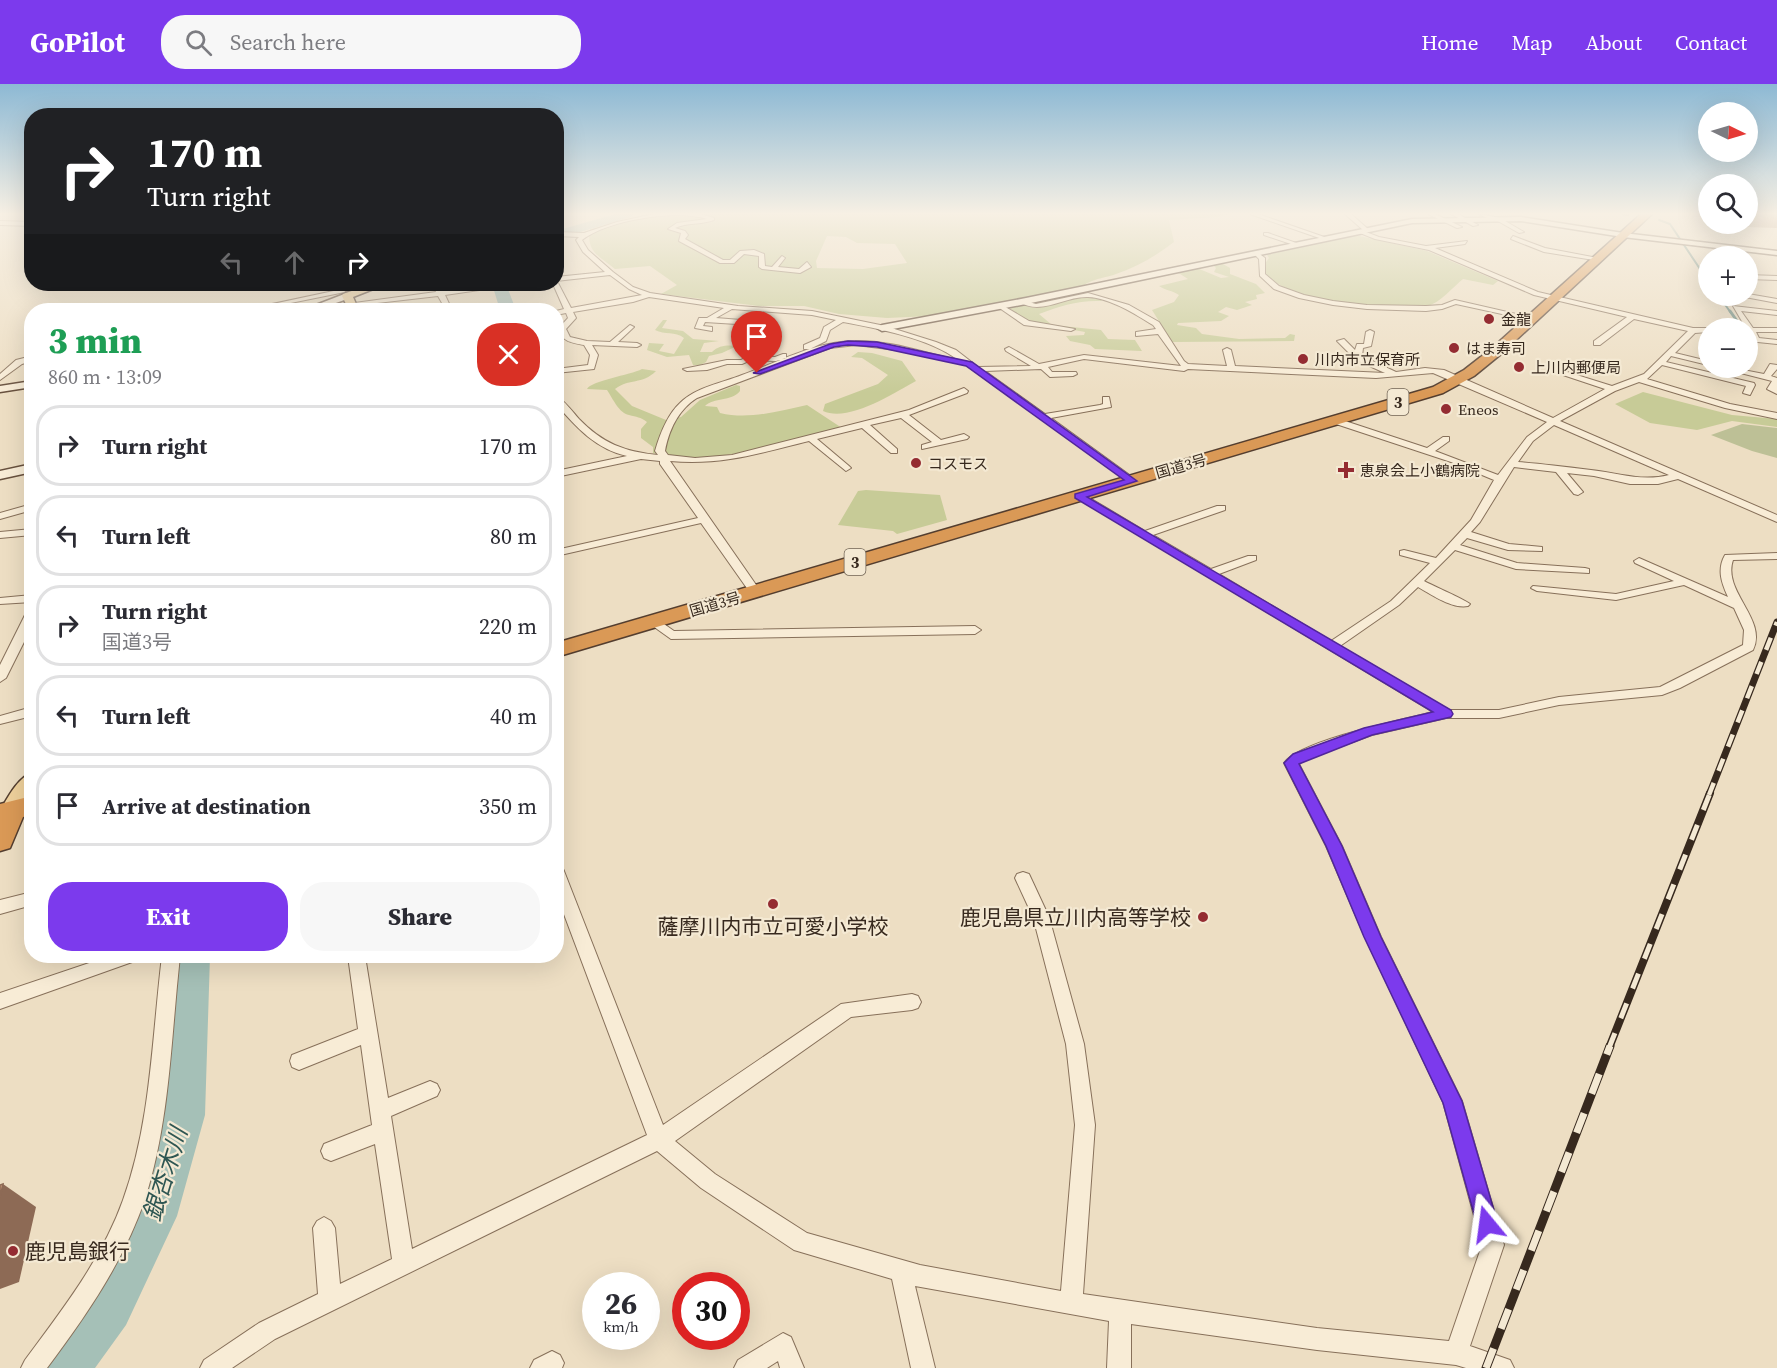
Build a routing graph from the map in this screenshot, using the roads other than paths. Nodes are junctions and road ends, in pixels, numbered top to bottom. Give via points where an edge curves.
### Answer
1 (603, 274) edge
2 (612, 274) edge
3 (1159, 274) edge
4 (1263, 274) edge
5 (1490, 274) edge
6 (1583, 274) edge
7 (1758, 277) edge
8 (564, 278) edge
9 (1777, 278) edge
10 (366, 291) edge
11 (457, 291) edge
12 (559, 291) edge
13 (442, 293) junction
14 (648, 295) junction
15 (1758, 298) edge
16 (1556, 299) junction
17 (347, 300) edge
18 (1777, 301) edge
19 (1022, 302) junction
20 (317, 303) edge
21 (446, 303) edge
22 (1000, 306) junction
23 (732, 307) junction
24 (569, 311) junction
25 (564, 312) edge
26 (1777, 313) edge
27 (1633, 316) junction
28 (1742, 318) edge
29 (1534, 319) junction
30 (708, 320) junction
31 (842, 320) junction
32 (753, 323) dead end
33 (564, 327) edge
34 (630, 327) dead end
35 (882, 328) junction
36 (709, 329) dead end
37 (1071, 329) dead end
38 (1694, 330) junction
39 (1777, 330) edge
40 (1161, 331) junction
41 (1698, 331) edge
42 (1370, 332) dead end
43 (1138, 334) dead end
44 (1758, 334) edge
45 (564, 337) edge
46 (1758, 337) edge
47 (1341, 341) dead end
48 (1777, 342) edge
49 (1597, 343) dead end
50 (587, 344) junction
51 (613, 344) junction
52 (637, 345) dead end
53 (1009, 348) dead end
54 (1227, 350) dead end
55 (1671, 354) junction
56 (1357, 356) junction
57 (24, 360) edge
58 (1698, 361) edge
59 (1662, 363) junction
60 (972, 366) junction
61 (1041, 366) junction
62 (1186, 366) junction
63 (1377, 366) junction
64 (1777, 367) edge
65 (1231, 368) junction
66 (1551, 368) dead end
67 (687, 369) dead end
68 (564, 370) edge
69 (1415, 371) junction
70 (1073, 374) dead end
71 (1396, 375) junction
72 (1758, 375) edge
73 (1766, 377) junction
74 (0, 378) edge
75 (1639, 379) junction
76 (1460, 380) junction
77 (24, 385) edge
78 (0, 389) edge
79 (1612, 389) junction
80 (964, 391) dead end
81 (1777, 391) edge
82 (1746, 393) dead end
83 (1106, 399) dead end
84 (564, 408) edge
85 (567, 412) junction
86 (564, 413) edge
87 (903, 415) junction
88 (1777, 416) edge
89 (1042, 417) junction
90 (1555, 420) junction
91 (1336, 421) junction
92 (864, 425) junction
93 (964, 437) dead end
94 (812, 439) junction
95 (1446, 440) dead end
96 (939, 443) junction
97 (925, 447) dead end
98 (894, 451) dead end
99 (1421, 453) junction
100 (640, 456) junction
101 (665, 458) junction
102 (1512, 464) junction
103 (846, 468) dead end
104 (1559, 469) junction
105 (24, 470) edge
106 (564, 472) edge
107 (0, 475) edge
108 (1678, 476) junction
109 (1500, 479) junction
110 (1132, 481) junction
111 (1578, 492) dead end
112 (1079, 496) junction
113 (1221, 508) dead end
114 (24, 509) edge
115 (0, 516) edge
116 (1777, 519) edge
117 (702, 520) junction
118 (24, 533) edge
119 (1463, 533) junction
120 (0, 535) edge
121 (1144, 536) junction
122 (1452, 546) junction
123 (1538, 549) dead end
124 (564, 552) edge
125 (1404, 553) dead end
126 (1777, 556) edge
127 (1252, 558) dead end
128 (1639, 561) dead end
129 (1438, 562) junction
130 (1585, 571) dead end
131 (1211, 573) junction
132 (1417, 582) junction
133 (1684, 582) junction
134 (1538, 588) dead end
135 (755, 592) junction
136 (24, 599) edge
137 (0, 601) edge
138 (1464, 604) dead end
139 (1737, 605) junction
140 (654, 621) junction
141 (24, 629) edge
142 (975, 630) dead end
143 (1333, 645) junction
144 (564, 648) edge
145 (0, 678) edge
146 (24, 713) edge
147 (1446, 714) junction
148 (0, 720) edge
149 (24, 794) edge
150 (14, 810) edge
151 (0, 841) edge
152 (1023, 878) dead end
153 (564, 892) edge
154 (24, 900) edge
155 (0, 907) edge
156 (109, 963) edge
157 (170, 963) edge
158 (357, 963) edge
159 (0, 1001) edge
160 (912, 1002) dead end
161 (368, 1034) junction
162 (299, 1061) dead end
163 (430, 1090) dead end
164 (382, 1121) junction
165 (659, 1140) junction
166 (331, 1151) dead end
167 (324, 1228) dead end
168 (404, 1266) junction
169 (901, 1271) junction
170 (330, 1301) junction
171 (1071, 1304) junction
172 (1120, 1312) junction
173 (1456, 1353) junction
174 (33, 1368) edge
175 (212, 1368) edge
176 (746, 1368) edge
177 (792, 1368) edge
178 (923, 1368) edge
179 (1119, 1368) edge
180 (1502, 1368) edge

1 - 8 street
2 - 14 street
3 - 19 street
4 - 29 street via 1274,285 1306,298 1346,305 1394,309 1443,307 1455,302
5 - 16 street
6 - 16 highway, 国道3号 / 3
7 - 9 street
10 - 17 main road
11 - 13 street
12 - 24 street
13 - 17 street
13 - 21 street
14 - 23 street
14 - 24 street
15 - 18 street
16 - 27 street
16 - 29 highway, 国道3号 / 3
17 - 20 street
19 - 22 street
19 - 40 street via 1036,306 1096,295 1127,306
22 - 35 street
22 - 37 street via 1027,323
23 - 30 street
23 - 31 street via 786,310
24 - 25 street
24 - 33 street via 571,321
26 - 28 street via 1736,308
27 - 38 street
27 - 49 street
29 - 76 highway, 国道3号 / 3
30 - 32 street
30 - 36 street via 702,320 699,328
31 - 35 street
31 - 67 street via 827,329 823,339 776,359 750,358
34 - 51 street
35 - 60 street via 953,352
38 - 41 street
38 - 55 street
39 - 44 street
40 - 43 street
40 - 62 street
42 - 56 street via 1367,346 1360,346
45 - 50 street
46 - 48 street
47 - 56 street
50 - 51 street
50 - 68 street via 594,355 591,367
51 - 52 street
53 - 61 street
54 - 65 street
55 - 58 street
55 - 59 street
56 - 63 street
57 - 74 street
59 - 75 street
59 - 82 street via 1751,385
60 - 61 street
60 - 89 street
60 - 101 street via 877,345 833,345 688,400 678,410 662,441 660,451
61 - 62 street via 1084,357 1169,369
61 - 70 street via 1050,375
62 - 65 street
63 - 69 street
63 - 71 street
64 - 73 street via 1773,366
65 - 71 street
66 - 79 street
69 - 71 street
69 - 76 street via 1436,371
72 - 73 street
73 - 81 street via 1777,380 1771,388
75 - 79 street
75 - 88 street via 1728,406
76 - 90 street
76 - 91 highway, 国道3号 / 3
77 - 78 street
79 - 90 street
80 - 87 street
83 - 89 street via 1108,405 1102,407
84 - 85 street
85 - 86 street
85 - 100 street via 604,445
87 - 92 street
87 - 96 street
89 - 110 street
90 - 102 street via 1530,439
90 - 108 street
91 - 99 street
91 - 110 highway, 国道3号 / 3
92 - 94 street
92 - 98 street
93 - 96 street
94 - 101 street via 713,460
94 - 103 street
95 - 99 street
96 - 97 street
99 - 109 street
100 - 101 street
100 - 106 street
101 - 117 street via 665,465
102 - 104 street
102 - 109 street
104 - 108 street via 1630,481
104 - 111 street
105 - 107 street
108 - 116 street
109 - 119 street via 1475,522
110 - 112 highway, 国道3号 / 3
112 - 121 street
112 - 135 highway, 国道3号 / 3
113 - 121 street
114 - 115 street
117 - 124 street
117 - 135 street
118 - 120 street
119 - 122 street
119 - 123 street via 1508,547
121 - 131 street
122 - 129 street
122 - 130 street via 1516,566
125 - 129 street
126 - 139 street via 1729,557 1728,580
127 - 131 street
128 - 133 street
129 - 132 street
131 - 143 street
132 - 138 street
132 - 143 street via 1395,603
133 - 134 street via 1616,597
133 - 139 street
135 - 140 highway, 国道3号 / 3
136 - 137 street
139 - 147 street via 1750,630 1749,647 1676,687 1559,701 1499,714
140 - 142 street via 670,635
140 - 144 highway, 国道3号 / 3
141 - 145 street
143 - 147 street
146 - 148 street
147 - 173 street via 1369,731 1298,757 1292,763 1452,1101 1490,1233 1493,1245
149 - 150 main road
150 - 151 highway
152 - 171 street via 1041,917 1075,1044 1085,1125
153 - 165 street
154 - 155 street
156 - 159 street
157 - 174 street via 141,1175 105,1261 68,1322
158 - 161 street
160 - 165 street via 847,1010
161 - 162 street
161 - 164 street
163 - 164 street
164 - 166 street
164 - 168 street
165 - 168 street
165 - 169 street via 708,1181 802,1242
167 - 170 street
168 - 170 street
169 - 171 street
169 - 178 street
170 - 175 street via 267,1331
171 - 172 street
172 - 173 street
172 - 179 street
173 - 180 street
176 - 177 street via 783,1345

